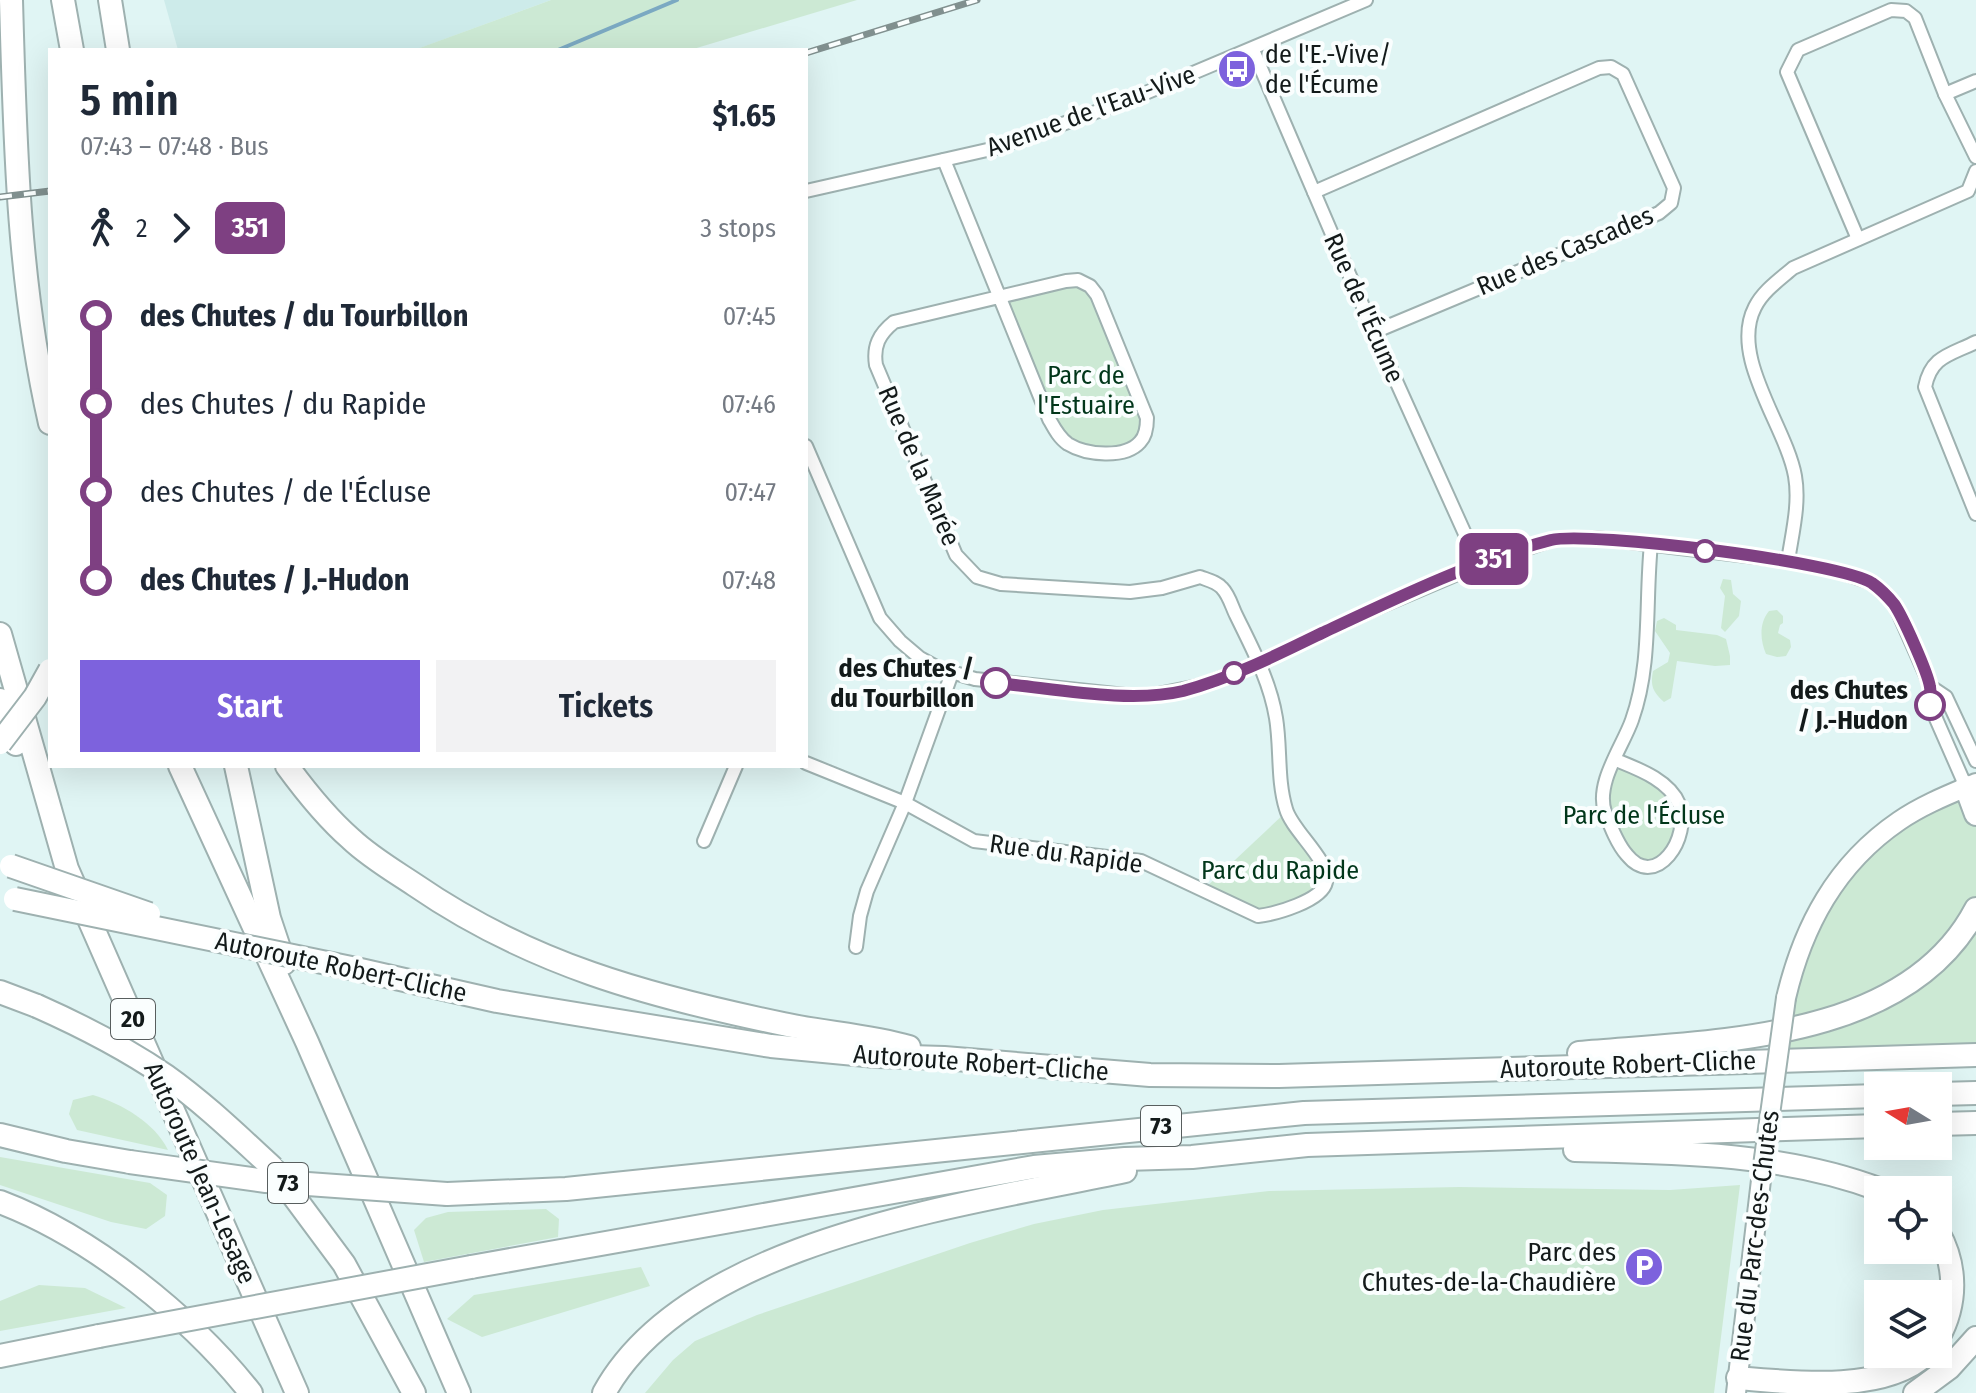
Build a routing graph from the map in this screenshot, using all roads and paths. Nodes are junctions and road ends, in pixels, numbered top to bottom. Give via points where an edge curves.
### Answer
1 (11, 0) edge
2 (63, 0) edge
3 (102, 0) edge
4 (110, 0) edge
5 (1366, 0) edge
6 (72, 48) edge
7 (107, 48) edge
8 (118, 48) edge
9 (1253, 50) junction
10 (1976, 81) edge
11 (1945, 94) junction
12 (1976, 157) edge
13 (944, 160) junction
14 (1976, 171) edge
15 (808, 191) edge
16 (1314, 192) junction
17 (1858, 239) junction
18 (1001, 298) junction
19 (1374, 332) junction
20 (1976, 342) edge
21 (48, 413) edge
22 (808, 451) edge
23 (1976, 514) edge
24 (1651, 544) junction
25 (1788, 561) junction
26 (1479, 565) junction
27 (0, 634) edge
28 (1259, 663) junction
29 (952, 673) junction
30 (48, 674) edge
31 (1931, 687) junction
32 (0, 700) edge
33 (0, 743) edge
34 (1616, 760) junction
35 (1976, 761) edge
36 (808, 764) edge
37 (181, 768) edge
38 (236, 768) edge
39 (288, 768) edge
40 (735, 768) edge
41 (1971, 785) edge
42 (905, 803) junction
43 (1976, 814) edge
44 (704, 841) dead end
45 (6, 864) edge
46 (67, 869) junction
47 (7, 898) edge
48 (1976, 909) edge
49 (245, 945) junction
50 (856, 947) dead end
51 (0, 992) edge
52 (307, 1042) junction
53 (1976, 1055) edge
54 (944, 1058) junction
55 (1448, 1071) junction
56 (1976, 1093) edge
57 (1952, 1094) edge
58 (1864, 1096) edge
59 (1976, 1123) edge
60 (1952, 1124) edge
61 (1864, 1126) edge
62 (0, 1135) edge
63 (1499, 1138) junction
64 (1192, 1157) junction
65 (1864, 1185) edge
66 (0, 1202) edge
67 (0, 1216) edge
68 (1951, 1264) edge
69 (117, 1269) junction
70 (1952, 1300) edge
71 (1976, 1338) edge
72 (0, 1355) edge
73 (1909, 1368) edge
74 (1737, 1385) edge
75 (251, 1393) edge
76 (297, 1393) edge
77 (414, 1393) edge
78 (459, 1393) edge
79 (604, 1393) edge
80 (1915, 1393) edge

1 - 21 highway via 21,249
2 - 6 highway
3 - 7 highway
4 - 8 highway
5 - 9 street, Avenue de l'Eau-Vive
9 - 13 street, Avenue de l'Eau-Vive via 996,148
9 - 16 street, Rue de l'Écume
10 - 11 street
11 - 12 street
11 - 17 street via 1915,18 1906,11 1891,10 1798,50 1790,62 1787,72
13 - 15 street, Avenue de l'Eau-Vive
13 - 18 street
14 - 17 street via 1968,191
16 - 19 street, Rue de l'Écume
16 - 19 street, Rue des Cascades via 1611,67 1623,74 1674,188 1671,203 1659,213
17 - 25 street via 1793,268 1769,288 1754,309 1747,337 1753,367 1787,443 1795,477
18 - 18 street via 1058,434 1069,444 1102,454 1127,451 1140,443 1147,418 1090,286 1066,281
18 - 28 street, Rue de la Marée via 894,322 884,330 874,353 956,555 977,577 1001,584 1130,592 1200,577 1212,581 1223,589
19 - 26 street, Rue de l'Écume
20 - 23 street via 1934,363 1925,387
22 - 29 street via 880,618 920,658
24 - 25 street
24 - 26 street via 1555,539
24 - 34 street via 1639,698
25 - 31 street via 1872,583 1894,603
26 - 28 street
27 - 46 highway, Autoroute Jean-Lesage / 20
28 - 29 street via 1203,685 1153,695 996,683
28 - 42 street, Rue du Rapide via 1276,717 1286,812 1324,866 1327,880 1315,897 1270,915 1258,916 1141,861 985,844
29 - 42 street
30 - 33 highway, bridge
31 - 35 street via 1946,697
31 - 41 street via 1930,705
32 - 46 highway
34 - 34 street via 1648,774 1679,804 1679,839 1666,861 1638,864 1627,856 1609,822 1602,804
36 - 42 street, Rue du Rapide
37 - 52 highway
38 - 52 highway via 269,918
39 - 54 highway via 351,840 449,908 539,955 701,1006 901,1044
40 - 44 street
41 - 43 highway
41 - 74 street, Rue du Parc-des-Chutes, bridge via 1897,822 1849,865 1817,911 1796,961 1786,998
42 - 50 street via 867,891
45 - 49 highway, bridge
46 - 76 highway, Autoroute Jean-Lesage / 20
47 - 49 highway, Autoroute Robert-Cliche / 73, bridge
48 - 55 highway via 1966,929 1931,968 1904,988 1817,1023 1729,1039
49 - 54 highway, Autoroute Robert-Cliche / 73, bridge via 497,1001 755,1044
51 - 77 highway, bridge via 119,1046 216,1116 273,1168 344,1264
52 - 78 highway
53 - 55 highway, Autoroute Robert-Cliche / 73
54 - 55 highway, Autoroute Robert-Cliche / 73 via 1150,1075
56 - 57 highway
58 - 62 highway, Autoroute Robert-Cliche / 73, bridge via 1290,1114 487,1194 266,1181 66,1151
59 - 60 highway
61 - 63 highway
63 - 64 highway via 1307,1145
63 - 65 highway via 1552,1149 1649,1151 1780,1164
64 - 72 highway, bridge via 1034,1167
64 - 79 highway via 942,1207 746,1271 669,1318 635,1349
66 - 69 highway via 71,1237
67 - 69 highway
68 - 70 highway
69 - 75 highway via 203,1340
71 - 80 highway via 1949,1368
73 - 74 highway via 1868,1383

